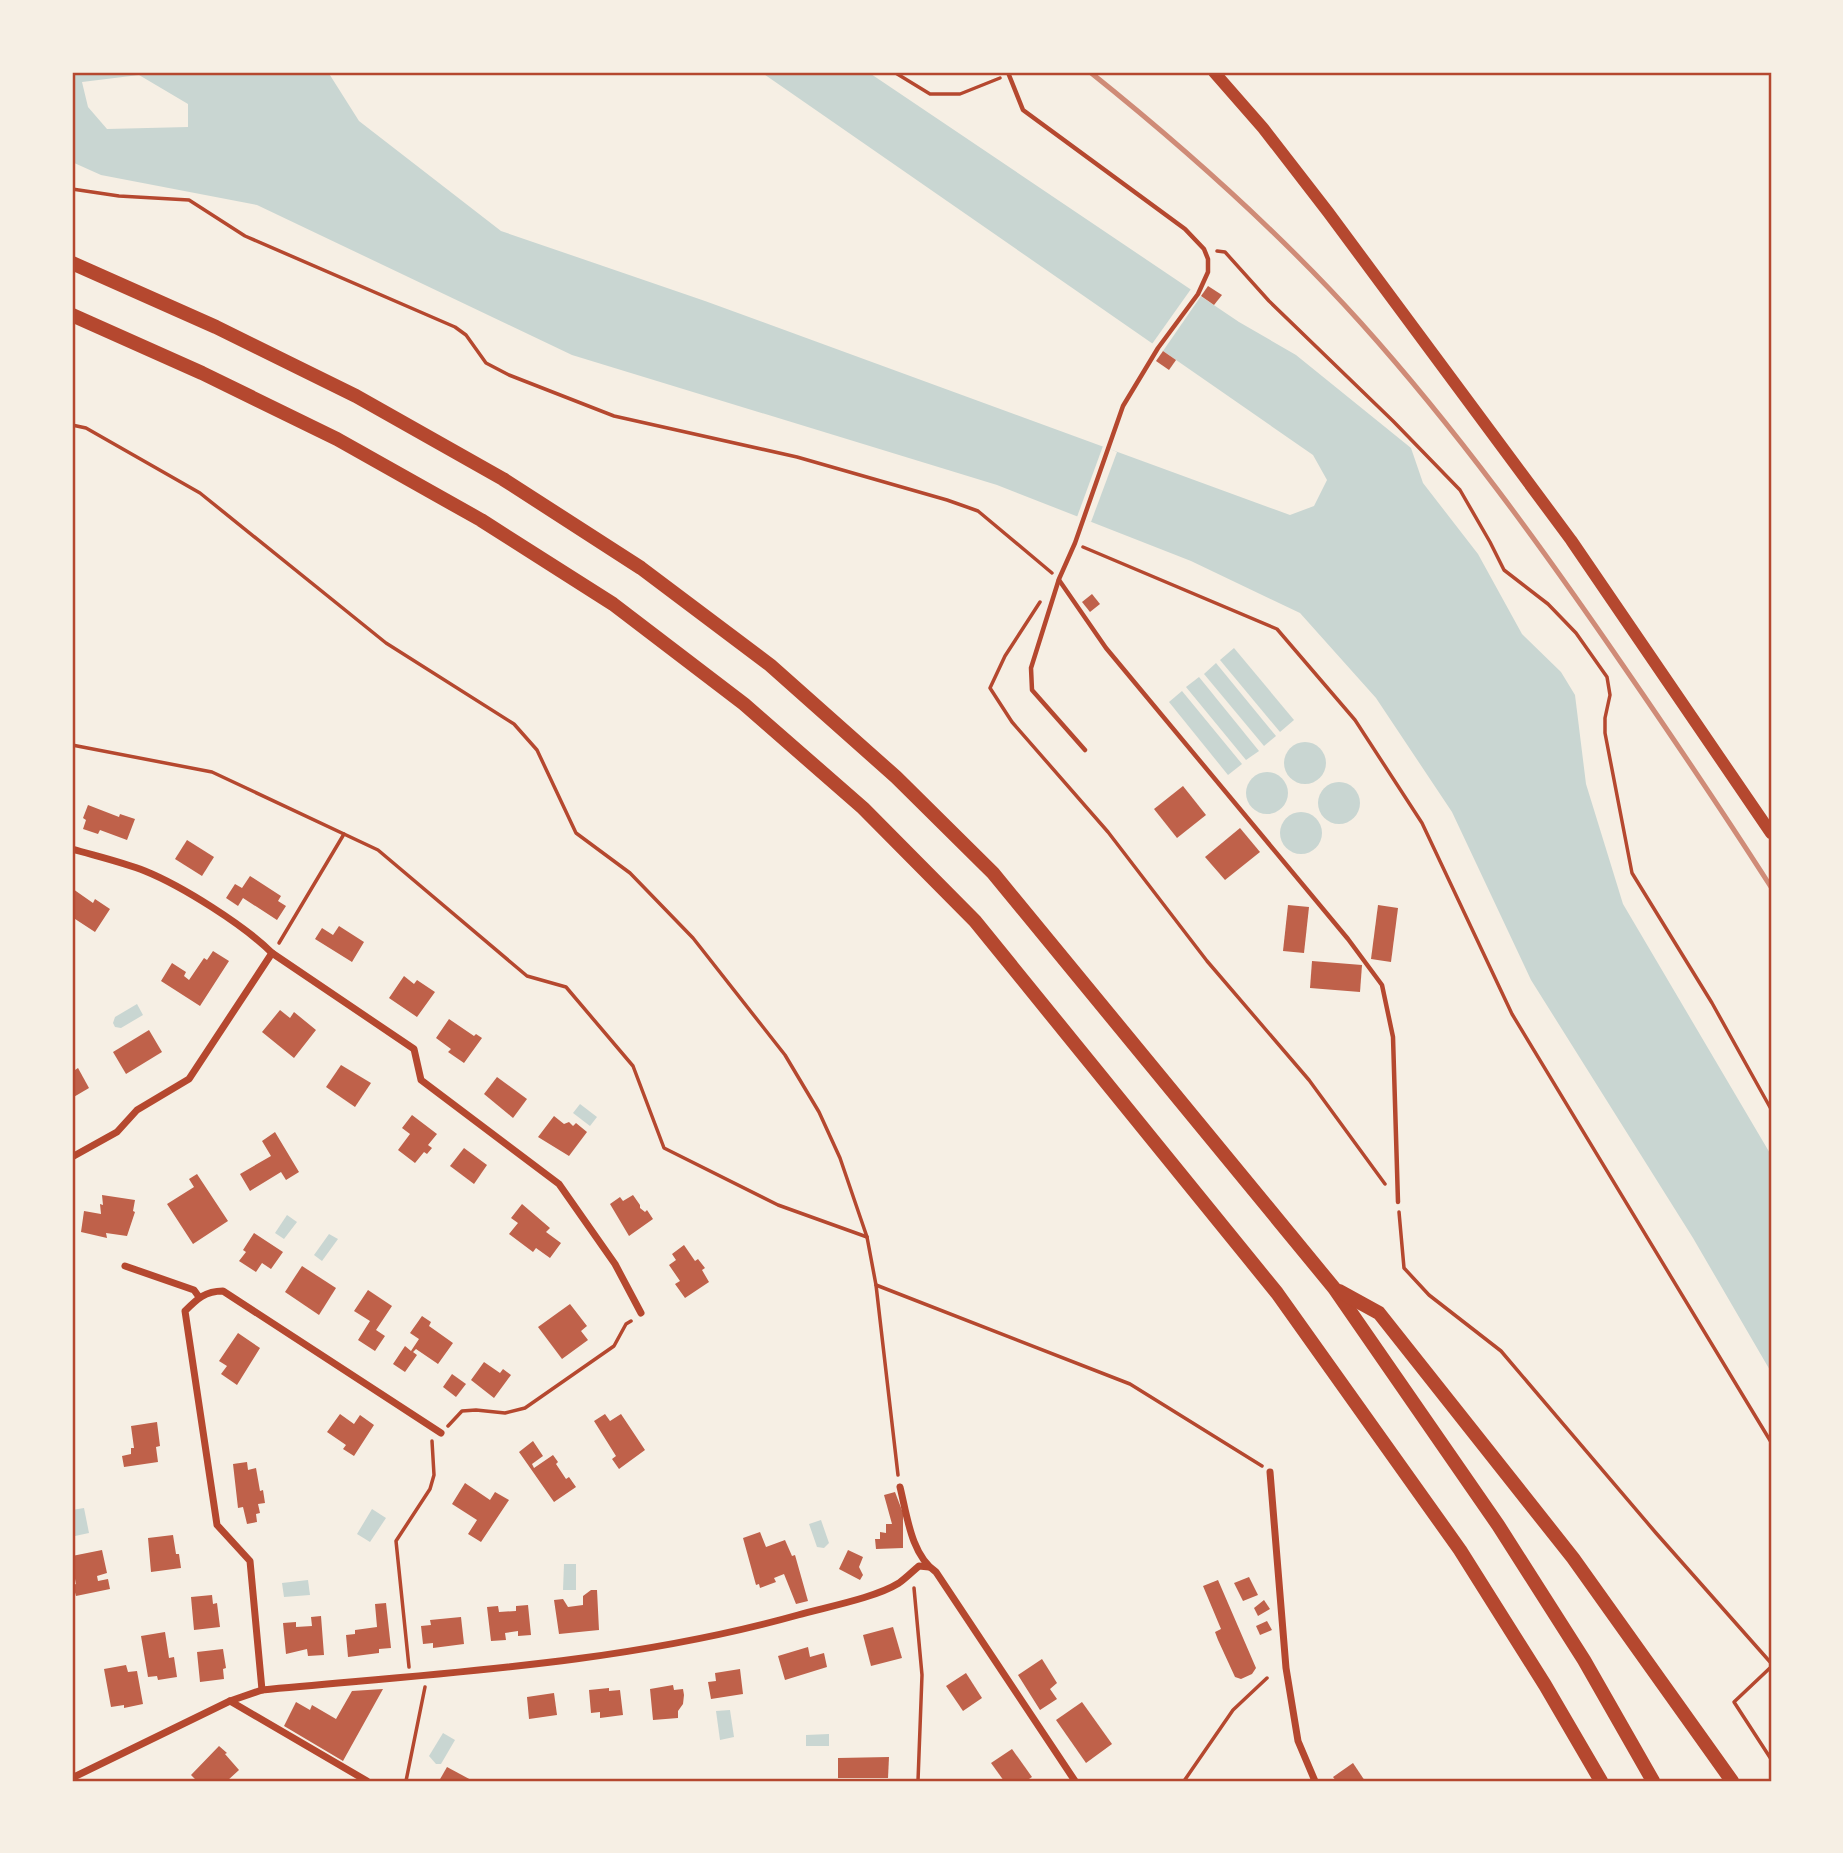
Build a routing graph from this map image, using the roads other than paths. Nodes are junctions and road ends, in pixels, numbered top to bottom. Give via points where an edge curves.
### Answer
1 (1214, 72) edge
2 (1009, 73) edge
3 (72, 263) edge
4 (72, 316) edge
5 (1059, 579) junction
6 (1085, 750) dead end
7 (1771, 833) edge
8 (72, 849) edge
9 (272, 953) junction
10 (72, 1157) edge
11 (1398, 1202) road end
12 (125, 1266) dead end
13 (1335, 1288) junction
14 (199, 1297) junction
15 (641, 1314) road end
16 (438, 1431) road end
17 (1270, 1472) road end
18 (900, 1487) road end
19 (929, 1567) junction
20 (262, 1690) junction
21 (230, 1701) junction
22 (72, 1779) edge
23 (1600, 1780) edge
24 (366, 1781) edge
25 (1075, 1781) edge
26 (1315, 1781) edge
27 (1653, 1781) edge
28 (1732, 1781) edge

1 - 7 main road via 1328,212 1563,529
2 - 5 lane via 1023,110 1185,229 1208,259 1208,272 1198,294 1123,406
3 - 13 highway via 356,396 503,479 640,568 770,664 896,777 993,873
4 - 23 highway via 325,433 481,520 613,604 744,704 863,808 975,921 1277,1293 1460,1550
5 - 6 lane via 1031,668 1032,690
5 - 11 lane via 1106,648 1382,985 1393,1037
8 - 9 street via 144,870 170,883 256,937
9 - 10 street via 189,1079 137,1110 117,1132
9 - 15 street via 414,1049 421,1080 559,1184 615,1264
12 - 14 street via 194,1290
13 - 27 highway via 1512,1547
13 - 28 highway via 1379,1313 1573,1558
14 - 16 street via 223,1291
14 - 20 street via 185,1311 218,1525 250,1560
17 - 26 street via 1286,1668 1298,1741
18 - 19 street via 915,1545
19 - 20 street via 919,1566 898,1584 877,1592 697,1639 597,1657
19 - 25 street
20 - 21 street
21 - 22 street
21 - 24 street

